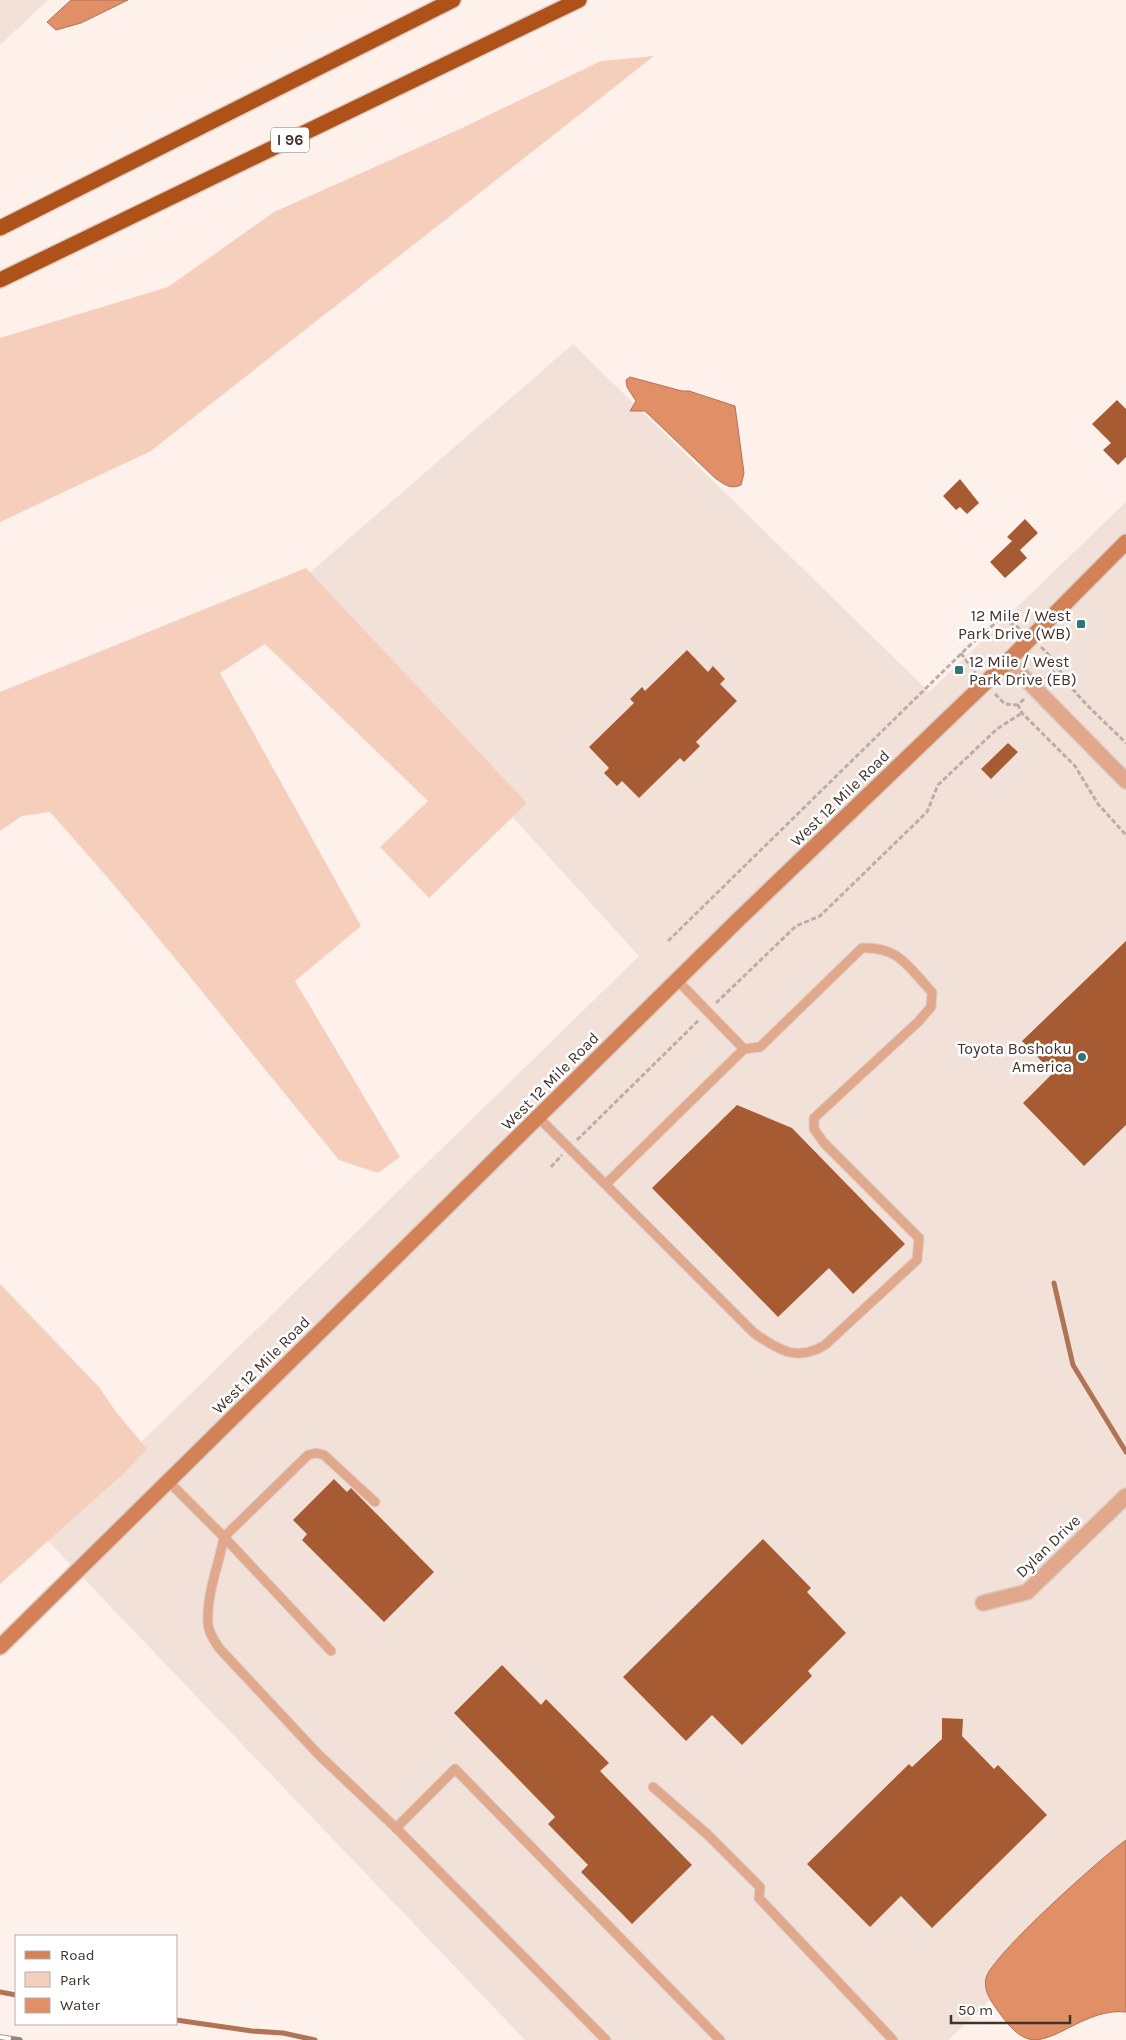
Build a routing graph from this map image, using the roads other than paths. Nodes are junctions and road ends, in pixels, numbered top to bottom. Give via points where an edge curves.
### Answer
1 (453, 0) edge
2 (579, 0) edge
3 (0, 228) edge
4 (0, 280) edge
5 (1126, 542) edge
6 (1008, 661) junction
7 (1126, 781) edge
8 (677, 980) junction
9 (744, 1049) junction
10 (538, 1117) junction
11 (606, 1184) junction
12 (168, 1481) junction
13 (1126, 1496) edge
14 (375, 1502) dead end
15 (224, 1537) junction
16 (984, 1603) dead end
17 (0, 1647) edge
18 (331, 1651) dead end
19 (653, 1787) dead end
20 (396, 1828) junction
21 (606, 2040) edge
22 (720, 2040) edge
23 (893, 2040) edge

1 - 3 highway
2 - 4 highway, I 96
5 - 6 main road, West 12 Mile Road
6 - 7 street
6 - 8 main road, West 12 Mile Road
8 - 9 lane
8 - 10 main road, West 12 Mile Road
9 - 11 lane
9 - 11 lane via 760,1047 862,948 879,947 896,953 932,992 931,1008 918,1022 814,1118 814,1129 824,1143 919,1238 917,1260 825,1345 813,1353 794,1354 772,1346 754,1333
10 - 11 lane
10 - 12 main road, West 12 Mile Road
12 - 15 lane
12 - 17 main road, West 12 Mile Road
13 - 16 street, Dylan Drive via 1027,1592
14 - 15 lane via 324,1455 316,1453 308,1455
15 - 18 lane
15 - 20 lane via 208,1623 219,1648 318,1754
19 - 23 lane via 760,1887 759,1898
20 - 21 lane
20 - 22 lane via 455,1769

